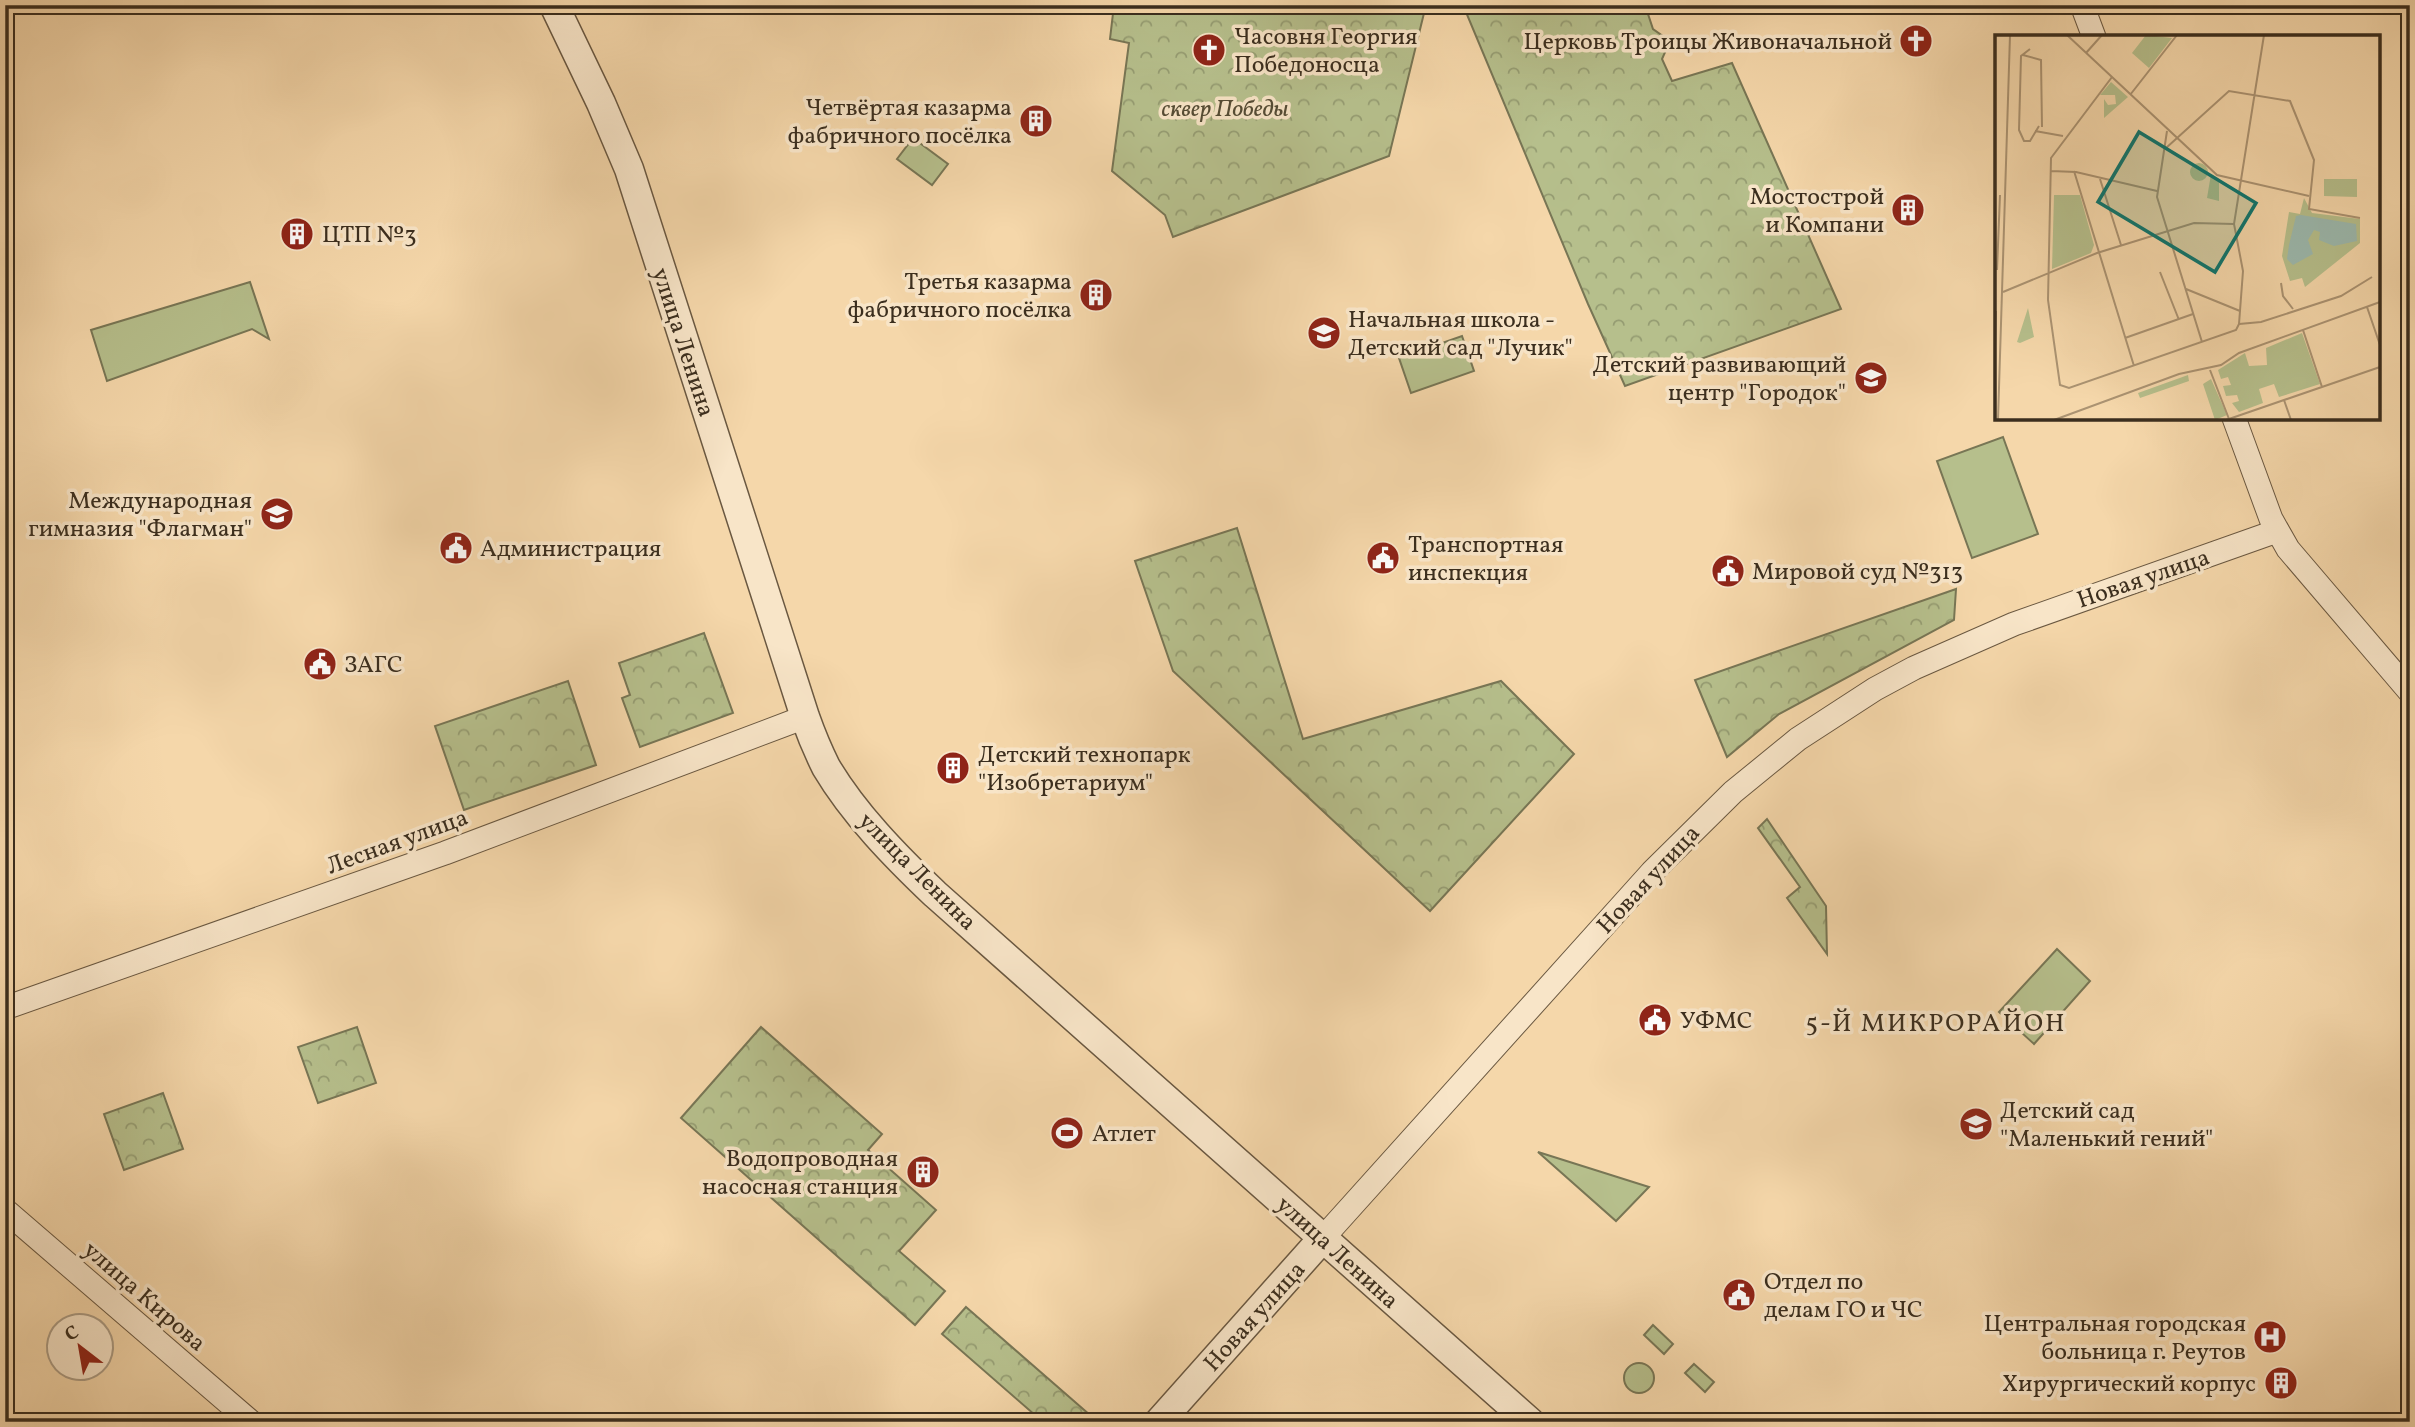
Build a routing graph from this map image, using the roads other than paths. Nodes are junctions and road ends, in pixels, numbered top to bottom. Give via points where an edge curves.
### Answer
1 (554, 5) edge
2 (2084, 6) edge
3 (2093, 35) edge
4 (2235, 420) edge
5 (2277, 531) junction
6 (2410, 692) edge
7 (805, 717) junction
8 (5, 1008) edge
9 (5, 1210) edge
10 (1322, 1239) junction
11 (251, 1422) edge
12 (1159, 1422) edge
13 (1530, 1422) edge

1 - 7 street, улица Ленина via 629,169
2 - 3 street
4 - 5 street
5 - 6 street
5 - 10 street, Новая улица via 2014,624 1914,668 1798,739 1733,793 1652,872
7 - 8 street, Лесная улица via 445,853
7 - 10 street, улица Ленина via 839,786 912,872
9 - 11 street, улица Кирова
10 - 12 street, Новая улица
10 - 13 street, улица Ленина

